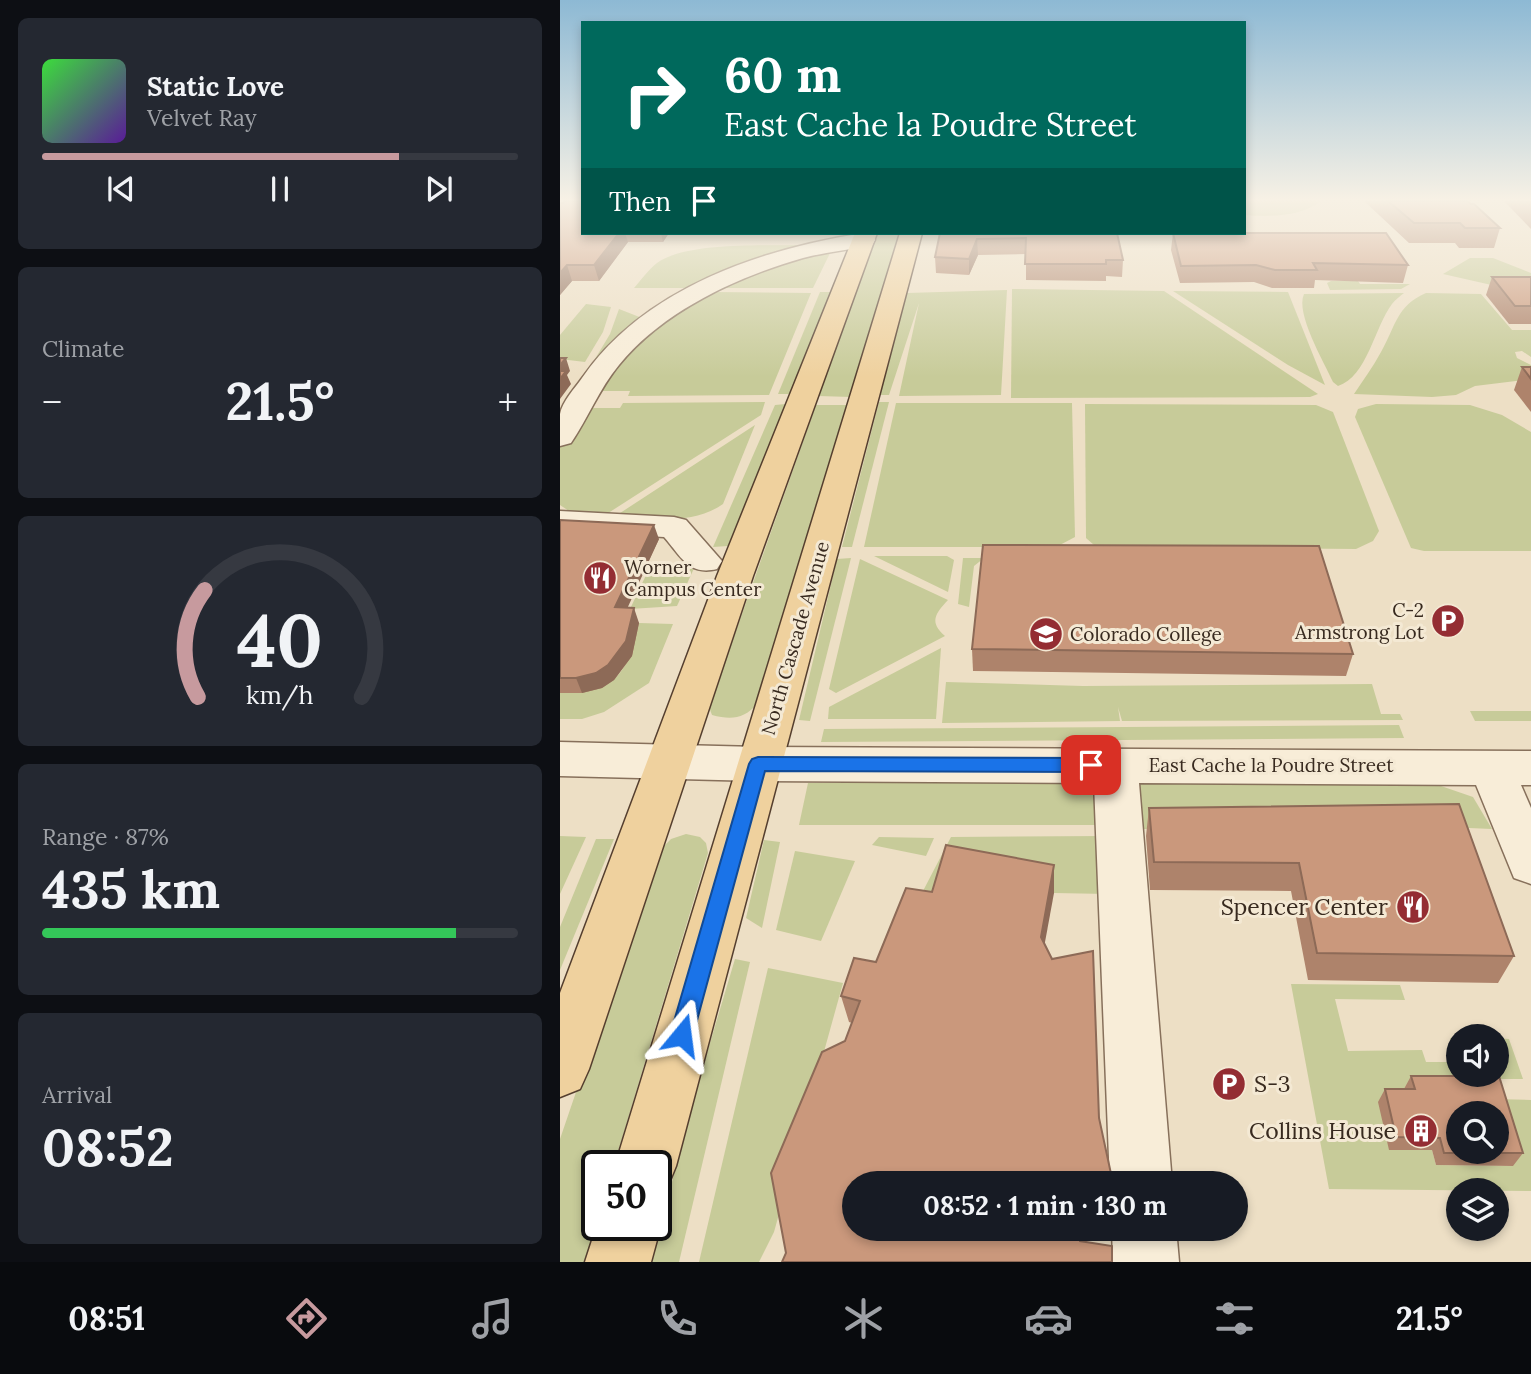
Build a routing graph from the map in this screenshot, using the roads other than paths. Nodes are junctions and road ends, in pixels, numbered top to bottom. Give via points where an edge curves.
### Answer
1 (775, 260) edge
2 (848, 260) edge
3 (903, 260) edge
4 (560, 437) edge
5 (560, 520) edge
6 (704, 561) dead end
7 (560, 760) edge
8 (669, 761) junction
9 (758, 764) junction
10 (1115, 765) junction
11 (1511, 767) edge
12 (1531, 864) edge
13 (560, 1069) edge
14 (649, 1150) edge
15 (1140, 1171) edge
16 (624, 1241) edge
17 (1145, 1241) edge
18 (618, 1262) edge
19 (1146, 1262) edge

1 - 4 street via 744,271 663,314 614,354
2 - 8 main road
3 - 9 main road, North Cascade Avenue
5 - 6 street via 674,527
7 - 8 street, East Cache la Poudre Street
8 - 9 street, East Cache la Poudre Street
8 - 13 main road
9 - 10 street, East Cache la Poudre Street
9 - 14 main road, North Cascade Avenue
10 - 11 street, East Cache la Poudre Street
10 - 15 street
11 - 12 street
16 - 18 main road
17 - 19 street

